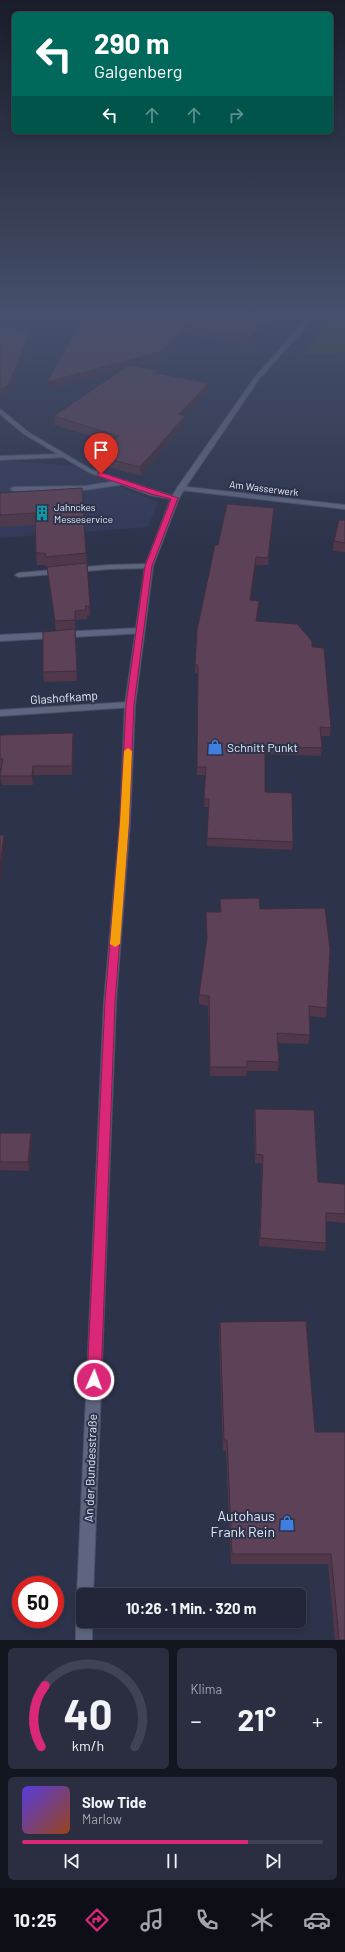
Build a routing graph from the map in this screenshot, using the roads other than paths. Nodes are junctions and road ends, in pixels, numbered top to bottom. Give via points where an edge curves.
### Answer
1 (249, 390) edge
2 (0, 411) edge
3 (64, 456) junction
4 (0, 458) edge
5 (122, 482) junction
6 (14, 489) dead end
7 (178, 493) junction
8 (345, 508) edge
9 (149, 566) junction
10 (19, 575) dead end
11 (141, 631) junction
12 (0, 638) edge
13 (130, 705) junction
14 (0, 713) edge
15 (85, 1588) edge
16 (84, 1628) edge
17 (84, 1640) edge

1 - 7 main road, An der Bundesstraße
2 - 3 main road, Am Wasserwerk via 26,433
3 - 4 main road
3 - 5 main road, Am Wasserwerk via 90,471
5 - 6 main road via 85,488
5 - 7 main road, Am Wasserwerk
7 - 8 main road, Am Wasserwerk
7 - 9 main road, An der Bundesstraße
9 - 10 main road
9 - 11 main road, An der Bundesstraße
11 - 12 main road
11 - 13 main road, An der Bundesstraße
13 - 14 main road, Glashofkamp
13 - 15 main road, An der Bundesstraße via 125,822 110,1002
16 - 17 main road

